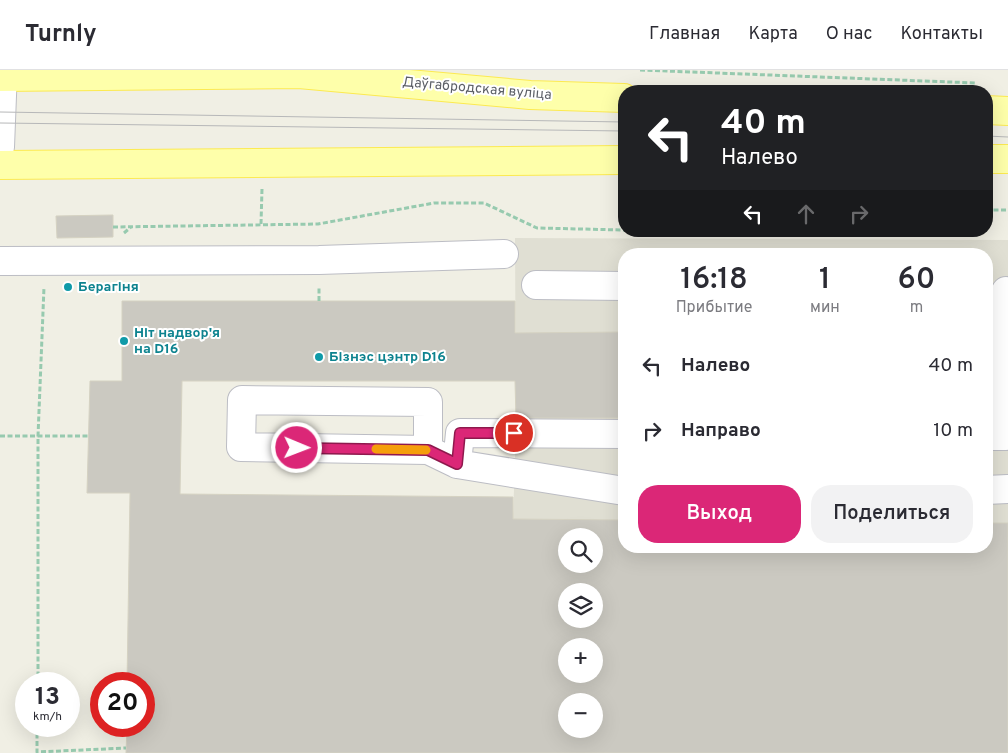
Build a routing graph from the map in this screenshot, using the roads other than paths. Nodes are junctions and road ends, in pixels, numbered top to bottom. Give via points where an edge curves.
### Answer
1 (2, 75) edge
2 (398, 77) edge
3 (618, 98) edge
4 (993, 110) edge
5 (1008, 111) edge
6 (0, 147) edge
7 (993, 159) edge
8 (1008, 159) edge
9 (618, 160) edge
10 (0, 165) edge
11 (504, 254) dead end
12 (0, 261) edge
13 (536, 285) dead end
14 (618, 286) edge
15 (1000, 290) edge
16 (618, 434) edge
17 (993, 436) edge
18 (428, 450) junction
19 (457, 464) junction
20 (1008, 489) edge
21 (993, 490) edge
22 (618, 491) edge

1 - 2 main road, Даўгабродская вуліца
1 - 6 street
2 - 3 main road, Даўгабродская вуліца via 530,95
4 - 5 main road
7 - 8 main road
9 - 10 main road
11 - 12 street via 319,260
13 - 14 street
15 - 17 street via 1006,436
16 - 19 street via 460,433
18 - 18 street via 428,402 242,400 241,447
18 - 19 street
19 - 22 street
20 - 21 street

